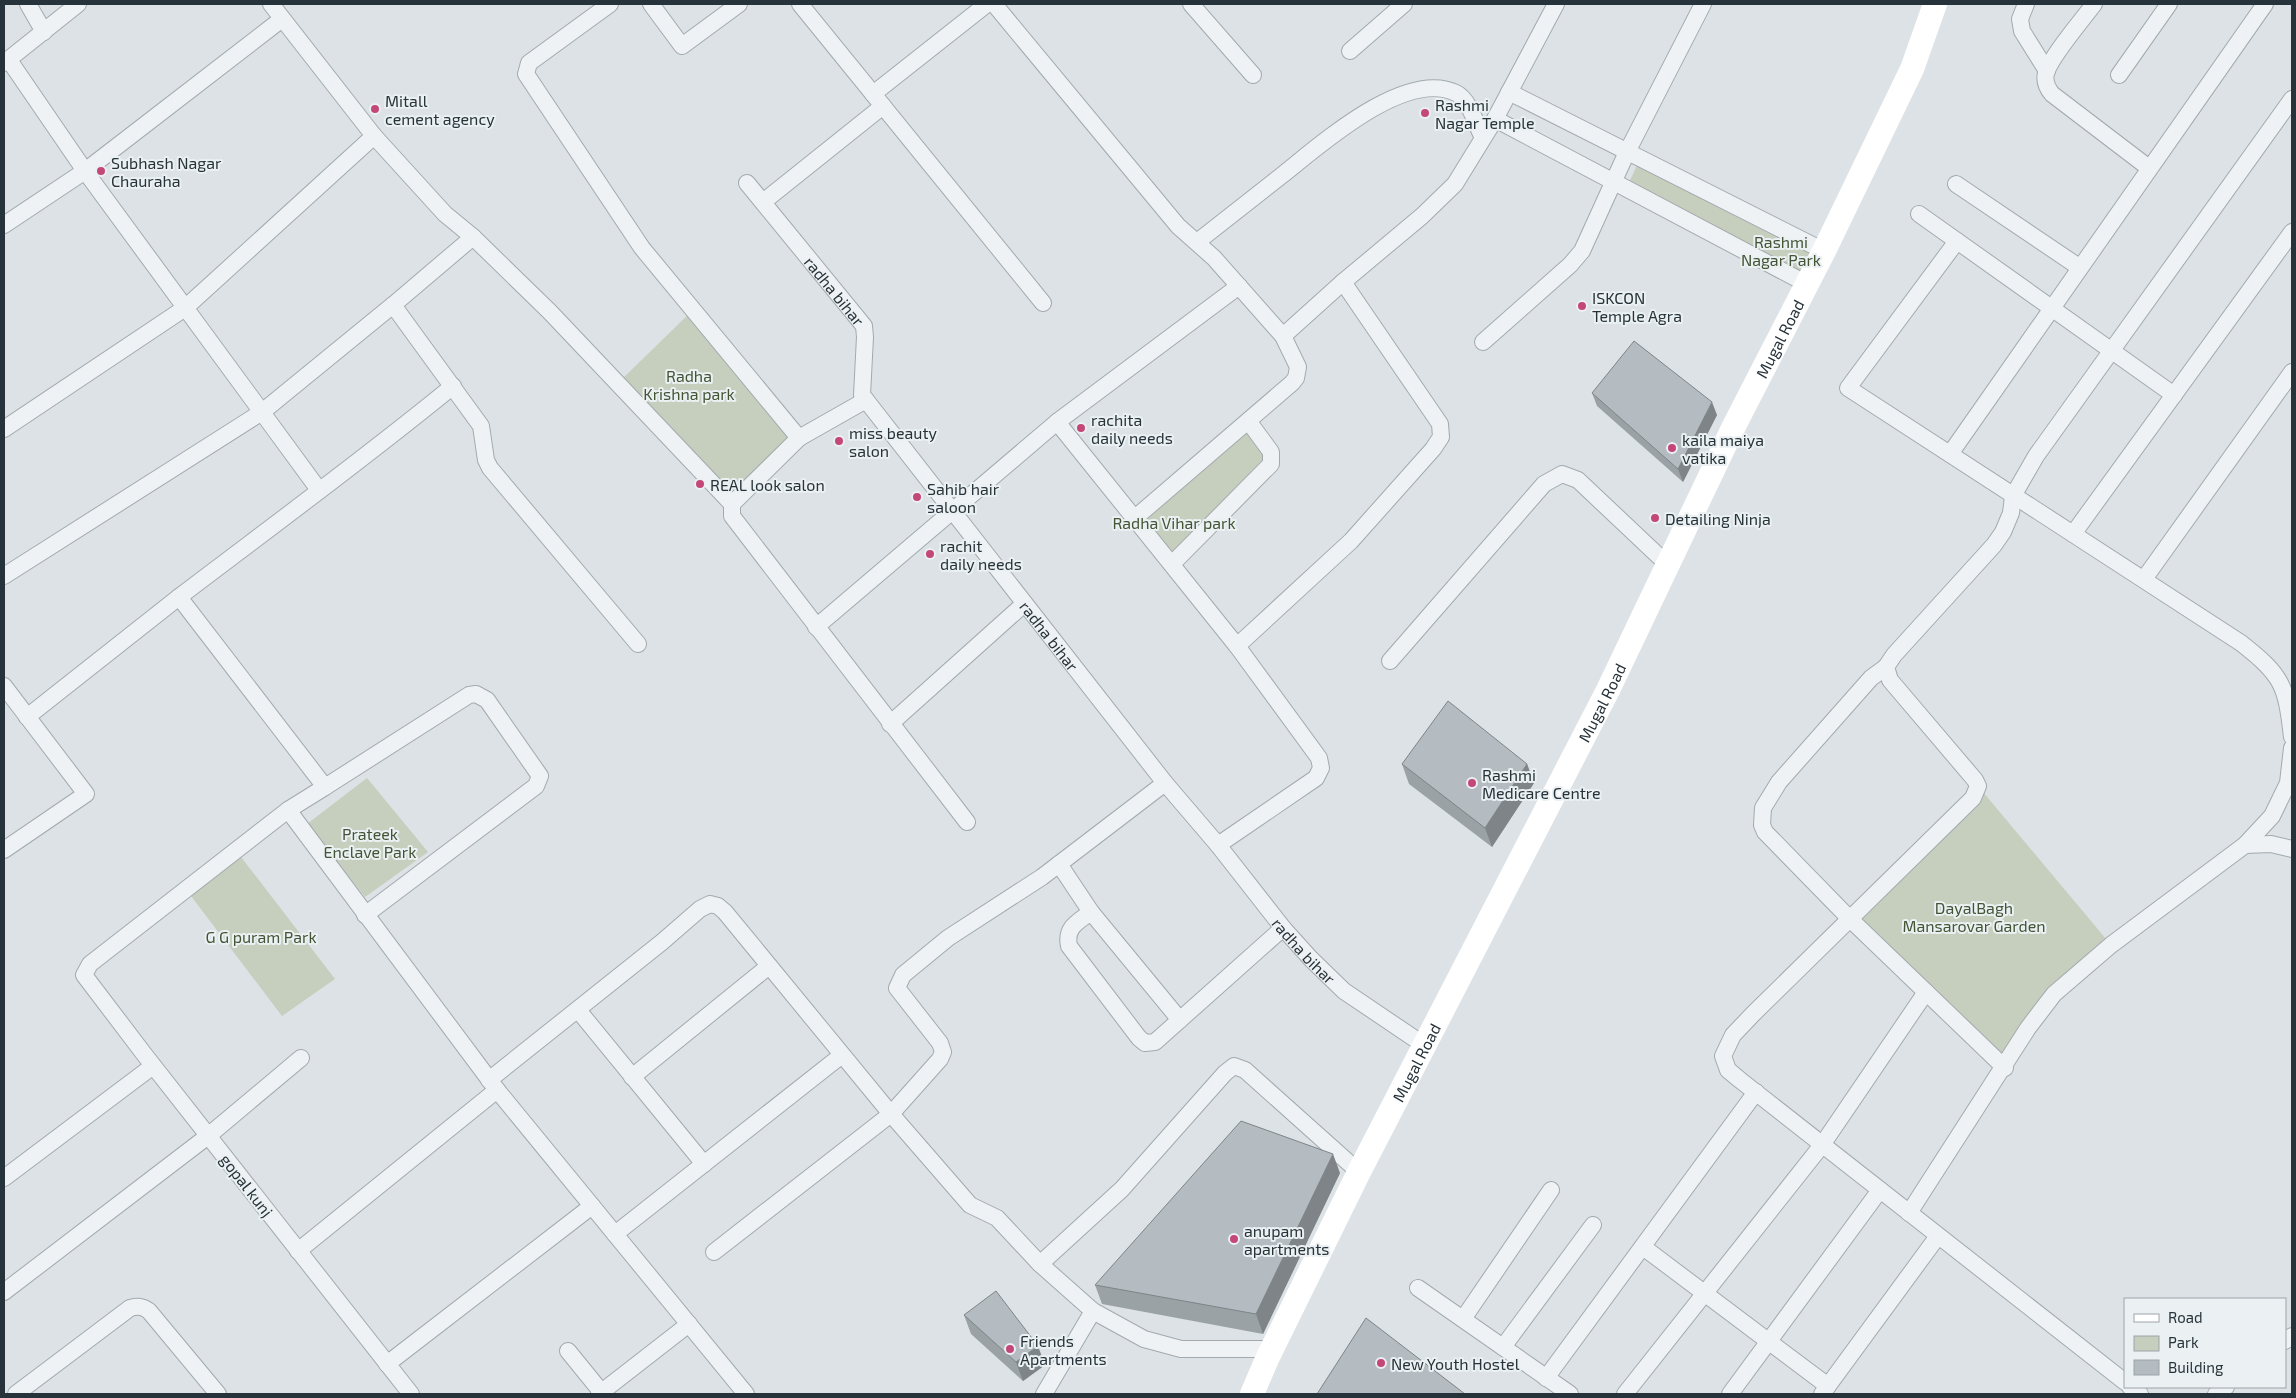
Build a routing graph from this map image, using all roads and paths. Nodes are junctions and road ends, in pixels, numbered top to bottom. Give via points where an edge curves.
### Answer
1 (28, 4) edge
2 (78, 4) edge
3 (271, 4) edge
4 (610, 4) edge
5 (651, 4) edge
6 (739, 4) edge
7 (800, 4) edge
8 (987, 4) edge
9 (994, 4) edge
10 (1192, 4) edge
11 (1404, 4) edge
12 (1556, 4) edge
13 (1703, 4) edge
14 (1935, 4) edge
15 (2026, 4) edge
16 (2094, 4) edge
17 (2169, 4) edge
18 (2264, 4) edge
19 (282, 19) junction
20 (44, 32) junction
21 (1350, 51) dead end
22 (6, 62) edge
23 (2047, 71) junction
24 (1253, 76) dead end
25 (2120, 76) dead end
26 (1509, 92) junction
27 (873, 94) junction
28 (2292, 99) edge
29 (883, 106) junction
30 (1495, 119) junction
31 (374, 136) junction
32 (1483, 138) junction
33 (1627, 152) junction
34 (2149, 168) junction
35 (85, 171) junction
36 (1614, 182) junction
37 (747, 183) dead end
38 (1956, 184) dead end
39 (763, 202) junction
40 (1919, 214) dead end
41 (4, 225) edge
42 (2292, 232) edge
43 (473, 237) junction
44 (1957, 241) junction
45 (1197, 242) junction
46 (1824, 251) junction
47 (2079, 267) junction
48 (1343, 282) junction
49 (1807, 284) junction
50 (1239, 286) junction
51 (1043, 303) dead end
52 (393, 305) junction
53 (2050, 307) junction
54 (185, 308) junction
55 (1283, 336) junction
56 (1483, 342) dead end
57 (2112, 351) junction
58 (2292, 372) edge
59 (453, 386) junction
60 (2174, 395) junction
61 (866, 400) junction
62 (262, 412) junction
63 (1057, 422) junction
64 (1249, 422) junction
65 (4, 429) edge
66 (799, 438) junction
67 (1950, 454) junction
68 (319, 490) junction
69 (2014, 496) junction
70 (732, 504) junction
71 (953, 512) junction
72 (1135, 518) junction
73 (2073, 534) junction
74 (1172, 564) junction
75 (1667, 564) junction
76 (4, 576) edge
77 (2144, 579) junction
78 (179, 597) junction
79 (1024, 604) junction
80 (816, 627) junction
81 (638, 644) dead end
82 (1237, 646) junction
83 (1390, 661) dead end
84 (1886, 667) junction
85 (4, 686) edge
86 (27, 717) junction
87 (890, 724) junction
88 (2292, 738) edge
89 (2292, 748) edge
90 (1165, 783) junction
91 (325, 787) junction
92 (288, 810) junction
93 (967, 822) dead end
94 (1218, 845) junction
95 (2245, 845) junction
96 (2292, 849) edge
97 (4, 850) edge
98 (1059, 864) junction
99 (1091, 912) junction
100 (365, 916) junction
101 (1850, 919) junction
102 (1283, 928) junction
103 (769, 966) junction
104 (1926, 992) junction
105 (578, 1010) junction
106 (1180, 1020) junction
107 (1424, 1045) junction
108 (842, 1055) junction
109 (301, 1058) dead end
110 (153, 1066) junction
111 (2005, 1068) junction
112 (632, 1076) junction
113 (493, 1085) junction
114 (1756, 1092) junction
115 (891, 1114) junction
116 (208, 1136) junction
117 (1822, 1144) junction
118 (704, 1164) junction
119 (1359, 1172) junction
120 (4, 1178) edge
121 (1551, 1190) dead end
122 (1880, 1190) junction
123 (592, 1206) junction
124 (1909, 1213) junction
125 (1593, 1225) dead end
126 (615, 1234) junction
127 (1938, 1236) junction
128 (1643, 1247) junction
129 (298, 1251) junction
130 (714, 1252) dead end
131 (1040, 1264) junction
132 (1418, 1288) dead end
133 (4, 1292) edge
134 (1705, 1294) junction
135 (1093, 1310) junction
136 (1463, 1318) junction
137 (689, 1324) junction
138 (1769, 1342) junction
139 (1503, 1347) junction
140 (1272, 1349) junction
141 (568, 1351) dead end
142 (388, 1364) junction
143 (1546, 1378) junction
144 (2124, 1381) edge
145 (1825, 1390) edge
146 (16, 1394) edge
147 (218, 1394) edge
148 (411, 1394) edge
149 (602, 1394) edge
150 (746, 1394) edge
151 (1044, 1394) edge
152 (1252, 1394) edge
153 (1570, 1394) edge
154 (1625, 1394) edge
155 (1730, 1394) edge

1 - 20 street
2 - 20 street
3 - 19 street
4 - 66 street via 530,63 526,74 642,248
5 - 6 street via 682,46
7 - 27 street
8 - 27 street
9 - 45 street via 1178,226
10 - 24 street
11 - 21 street
12 - 26 street
13 - 33 street
14 - 46 street, Mugal Road via 1912,68
15 - 23 street via 2020,19 2022,31
16 - 23 street
17 - 25 street
18 - 34 street
19 - 31 street
19 - 35 street
20 - 22 street
22 - 35 street
23 - 34 street via 2046,87 2052,94
26 - 30 street
26 - 33 street
27 - 29 street
28 - 57 street
29 - 39 street
29 - 51 street
30 - 32 street
30 - 36 street
31 - 43 street via 445,214
31 - 54 street
32 - 45 street via 1466,102 1454,93 1428,88 1396,97 1352,121
32 - 48 street via 1455,184 1441,199
33 - 36 street
33 - 46 street
34 - 47 street
35 - 41 street
35 - 54 street
36 - 49 street
36 - 56 street via 1591,234 1576,258
37 - 39 street, radha bihar
38 - 47 street
39 - 61 street, radha bihar via 864,326 861,385
40 - 44 street
42 - 60 street
43 - 52 street
43 - 70 street via 550,312
44 - 53 street
44 - 67 street via 1848,388
45 - 50 street
46 - 49 street, Mugal Road
47 - 53 street
48 - 55 street
48 - 82 street via 1440,424 1441,437 1351,541
49 - 75 street, Mugal Road
50 - 55 street
50 - 63 street
52 - 59 street
52 - 62 street
53 - 57 street
53 - 67 street
54 - 62 street
54 - 65 street
55 - 64 street via 1298,367 1296,378
57 - 60 street
57 - 69 street via 2036,456
58 - 77 street
59 - 68 street
59 - 81 street via 481,426 490,468
60 - 73 street
61 - 66 street
61 - 71 street, radha bihar
62 - 68 street
62 - 76 street
63 - 71 street
63 - 72 street
64 - 72 street
64 - 74 street via 1271,452 1271,464
66 - 70 street
67 - 69 street
68 - 78 street
69 - 73 street
69 - 84 street via 2011,513 1994,545
70 - 80 street via 732,516
71 - 79 street, radha bihar
71 - 80 street
72 - 74 street
73 - 77 street
74 - 82 street
75 - 83 street via 1578,480 1562,474 1553,477
75 - 107 street, Mugal Road via 1608,690
77 - 88 street via 2241,643 2274,671 2288,701
78 - 86 street
78 - 91 street
79 - 87 street
79 - 90 street, radha bihar
80 - 87 street
82 - 94 street via 1319,758 1321,768 1316,778
84 - 101 street via 1871,678 1778,782 1761,817 1765,832
84 - 101 street via 1890,680 1975,780 1977,790 1973,798
85 - 86 street
86 - 97 street via 86,794
87 - 93 street
89 - 95 street via 2290,773 2278,807
90 - 94 street, radha bihar
90 - 98 street
91 - 92 street
91 - 100 street via 469,695 476,694 487,700 540,776 536,786
92 - 100 street
92 - 110 street, gopal kunj via 90,964 84,975
94 - 102 street, radha bihar
95 - 96 street via 2271,844
95 - 111 street via 2077,973 2039,1012
98 - 99 street
98 - 115 street via 948,938 903,975 897,988 940,1043 943,1052 929,1074
99 - 106 street
99 - 106 street via 1071,928 1067,937 1069,946 1139,1038 1145,1043 1155,1042
100 - 113 street
101 - 104 street
101 - 114 street via 1753,1014 1725,1049 1723,1062 1728,1070
102 - 106 street
102 - 107 street, radha bihar via 1344,991
103 - 105 street via 725,912 710,904
103 - 108 street
103 - 112 street
104 - 111 street
104 - 117 street
105 - 112 street
105 - 113 street
107 - 119 street, Mugal Road
108 - 115 street
108 - 118 street
109 - 116 street
110 - 116 street, gopal kunj
110 - 120 street
111 - 124 street
112 - 118 street
113 - 123 street
113 - 129 street
114 - 117 street
114 - 128 street
115 - 130 street
115 - 131 street via 970,1204 997,1218
116 - 129 street, gopal kunj
116 - 133 street
117 - 122 street
117 - 134 street
118 - 126 street
119 - 131 street via 1245,1070 1234,1066 1122,1189
119 - 140 street, Mugal Road
121 - 136 street
122 - 124 street
122 - 138 street
123 - 126 street
123 - 142 street
124 - 127 street
125 - 139 street
126 - 137 street
127 - 144 street
127 - 145 street
128 - 134 street
128 - 143 street
129 - 142 street, gopal kunj
131 - 135 street
132 - 136 street
134 - 138 street
134 - 154 street
135 - 140 street via 1144,1339 1180,1349
135 - 151 street
136 - 139 street
137 - 149 street
137 - 150 street
138 - 145 street
138 - 155 street
139 - 143 street
140 - 152 street, Mugal Road
141 - 149 street
142 - 148 street, gopal kunj
143 - 153 street
146 - 147 street via 130,1308 142,1306

